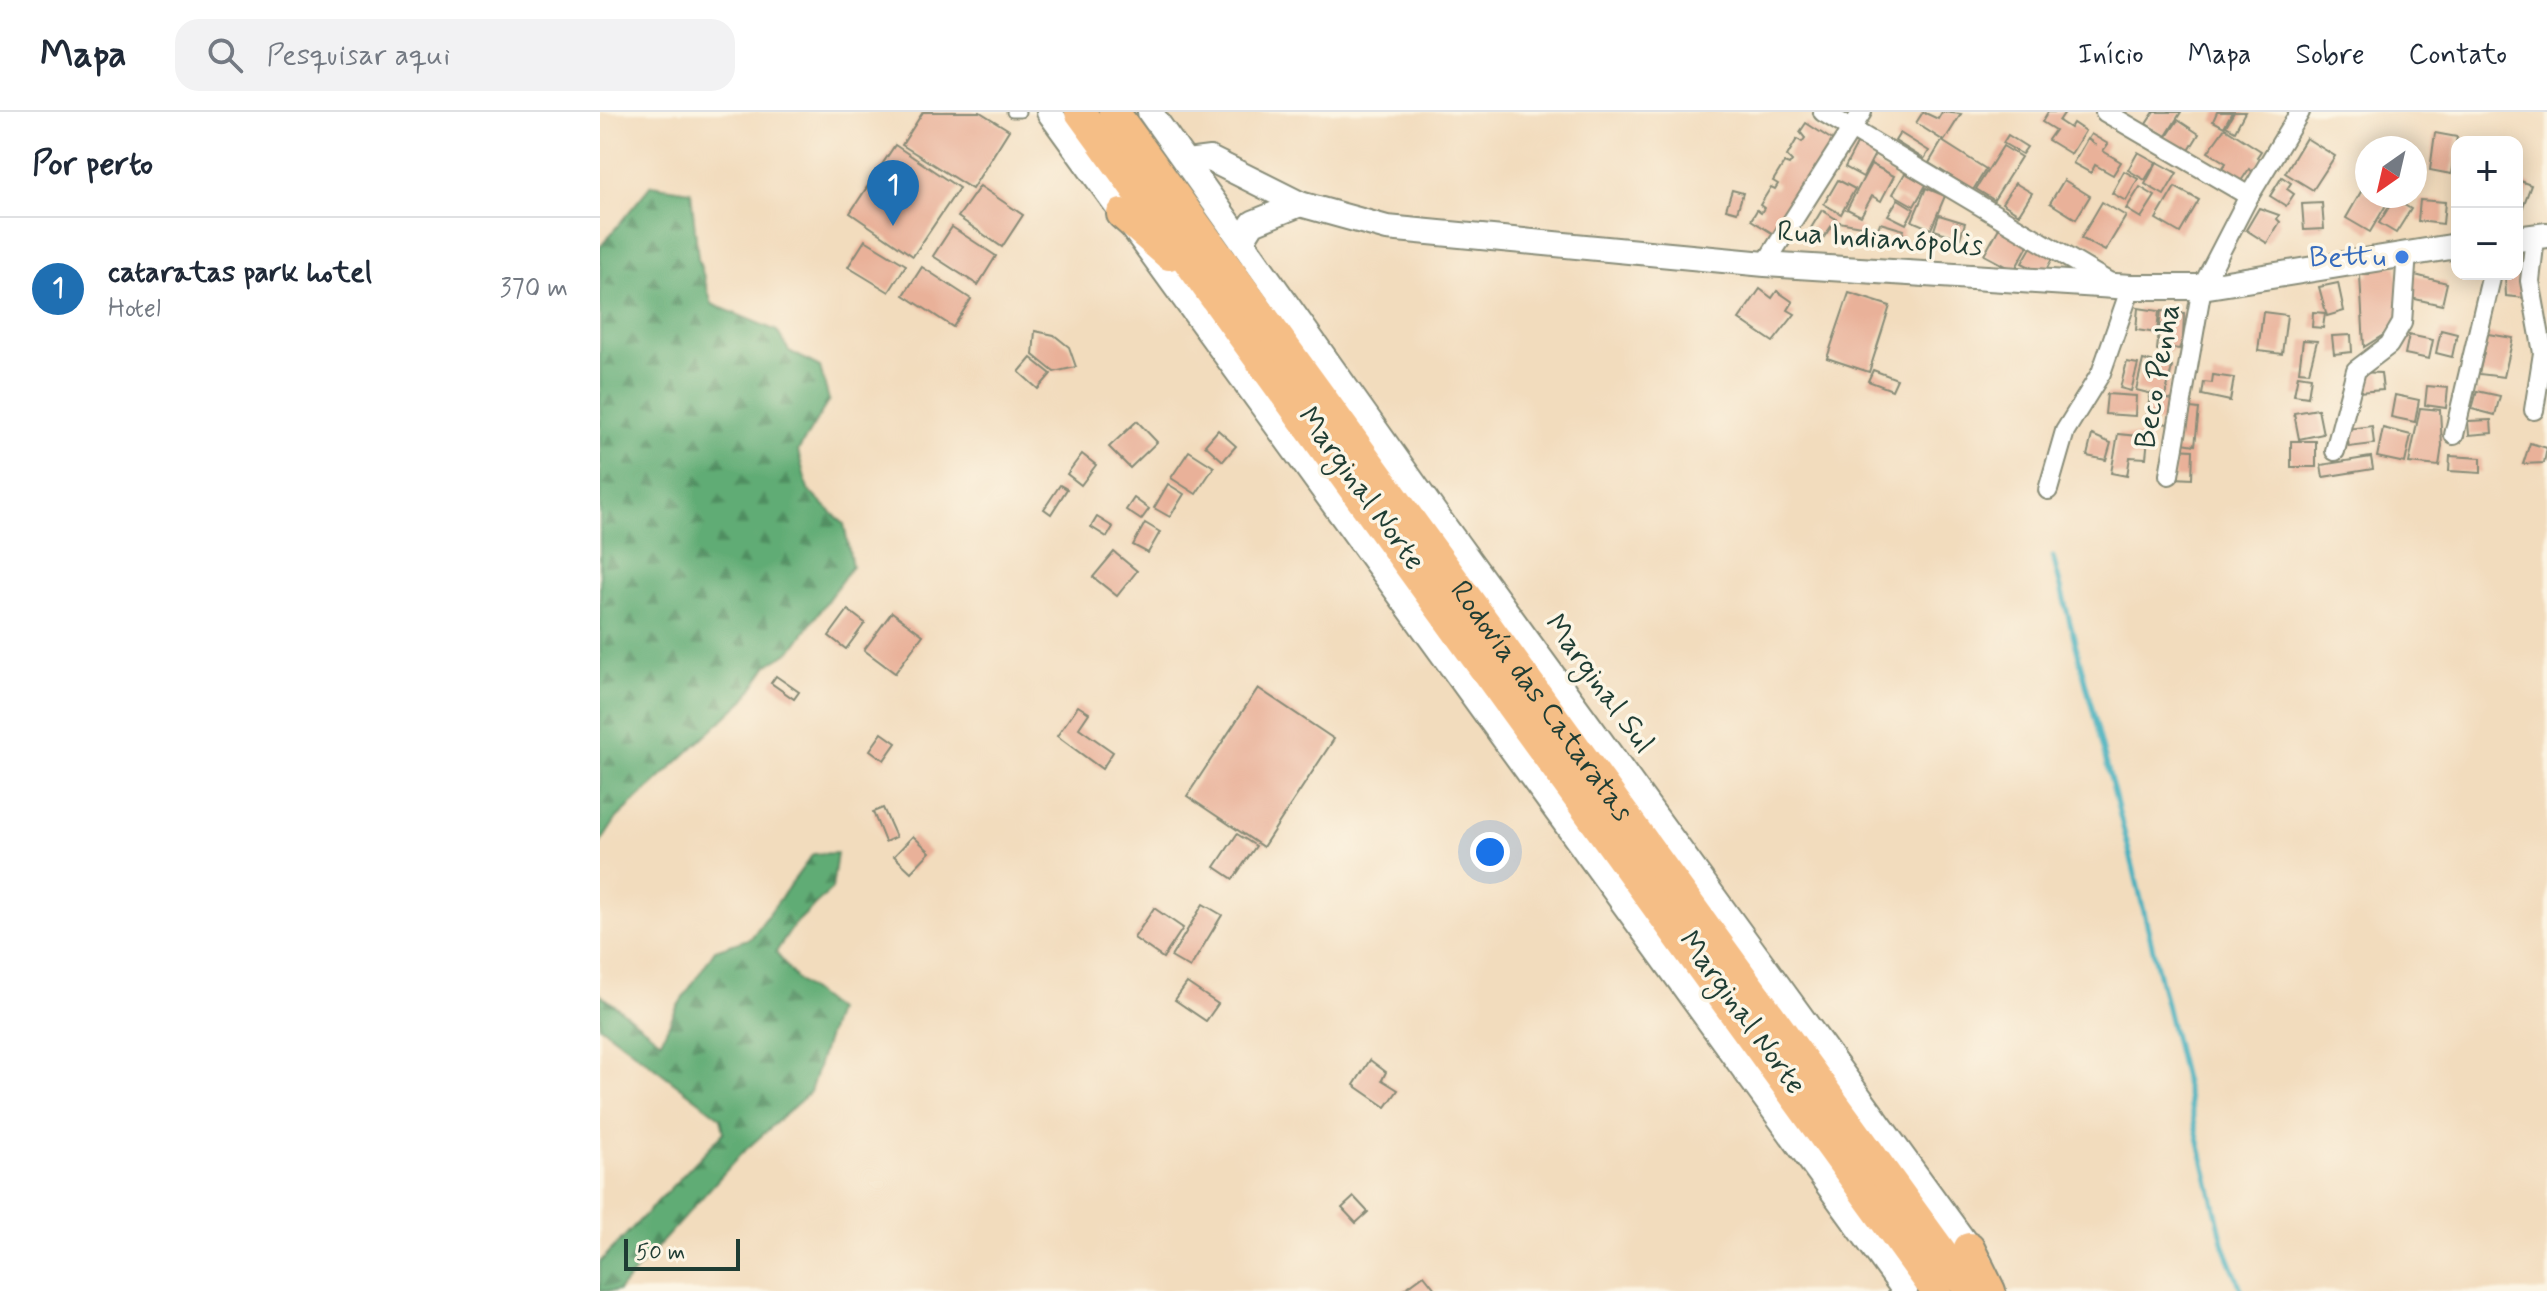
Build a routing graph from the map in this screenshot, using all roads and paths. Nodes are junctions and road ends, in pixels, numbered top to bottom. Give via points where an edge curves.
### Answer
1 (1012, 112) edge
2 (1020, 112) edge
3 (1049, 112) edge
4 (1080, 112) edge
5 (1114, 112) edge
6 (1136, 112) edge
7 (1150, 112) edge
8 (1823, 112) edge
9 (1862, 112) edge
10 (2105, 112) edge
11 (2300, 112) edge
12 (1851, 130) junction
13 (1175, 171) junction
14 (2249, 196) junction
15 (1300, 204) junction
16 (1122, 214) junction
17 (2533, 237) edge
18 (1243, 239) junction
19 (2451, 247) edge
20 (2407, 252) junction
21 (1765, 264) junction
22 (2491, 280) edge
23 (2123, 286) junction
24 (2202, 287) junction
25 (1210, 291) junction
26 (2534, 410) dead end
27 (2454, 435) dead end
28 (2335, 451) dead end
29 (2169, 475) dead end
30 (2048, 490) dead end
31 (1969, 1248) junction
32 (1905, 1291) edge
33 (1936, 1291) edge
34 (1970, 1291) edge
35 (1990, 1291) edge
36 (2000, 1291) edge

1 - 2 lane
3 - 16 street, Marginal Norte
4 - 25 highway, Rodovía das Cataratas
5 - 13 highway, Rodovía das Cataratas
6 - 13 highway
7 - 13 street, Marginal Sul
8 - 12 street
9 - 12 street
10 - 14 street
11 - 14 street, Beco Penha
12 - 21 street
12 - 23 street
13 - 15 street, Rua Indianópolis via 1210,159
13 - 18 street, Marginal Sul
13 - 34 highway, Rodovía das Cataratas
14 - 24 street, Beco Penha
15 - 18 street via 1253,223
15 - 21 street, Rua Indianópolis via 1387,228
16 - 25 highway
16 - 32 street, Marginal Norte
17 - 26 street via 2530,281 2543,353
18 - 31 street, Marginal Sul via 1437,516
19 - 20 street, Rua Indianópolis
20 - 24 street, Rua Indianópolis
20 - 28 street via 2402,323 2389,345 2356,370
21 - 23 street, Rua Indianópolis
22 - 27 street
23 - 24 street, Rua Indianópolis
23 - 30 street via 2101,373 2065,431
24 - 29 street, Beco Penha
25 - 33 highway, Rodovía das Cataratas
31 - 35 highway
31 - 36 street, Marginal Sul

